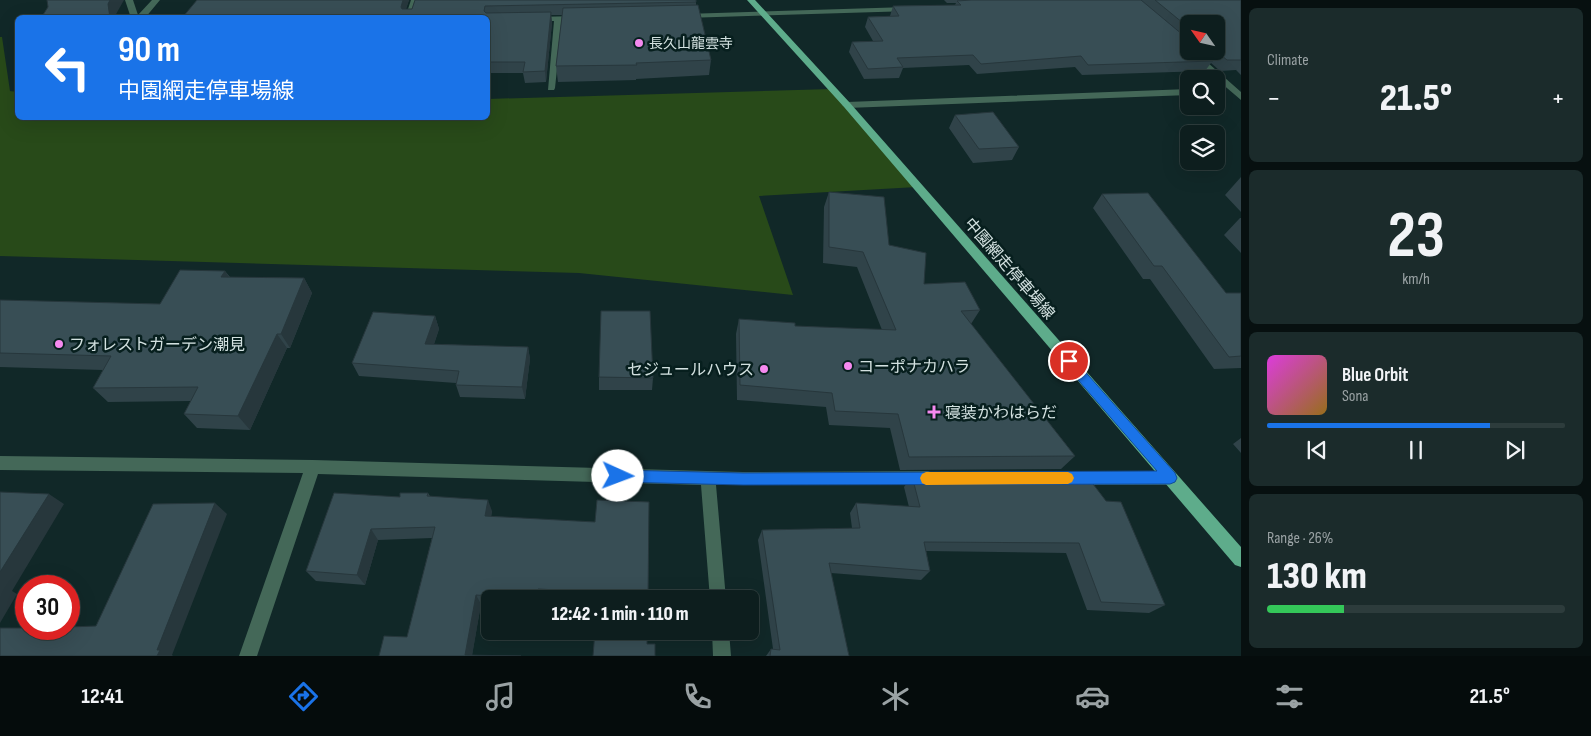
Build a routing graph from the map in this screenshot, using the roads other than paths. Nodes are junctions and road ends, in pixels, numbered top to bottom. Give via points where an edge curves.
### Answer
1 (129, 0) edge
2 (156, 0) edge
3 (414, 0) edge
4 (751, 0) edge
5 (921, 8) edge
6 (134, 15) edge
7 (143, 15) edge
8 (410, 15) edge
9 (764, 15) junction
10 (676, 16) edge
11 (587, 18) edge
12 (523, 19) edge
13 (558, 19) junction
14 (1199, 60) edge
15 (550, 88) dead end
16 (1237, 90) edge
17 (1180, 92) edge
18 (1241, 97) edge
19 (847, 105) junction
20 (0, 463) edge
21 (313, 467) junction
22 (708, 478) junction
23 (942, 478) edge
24 (1061, 478) edge
25 (1170, 478) junction
26 (1241, 559) edge
27 (717, 590) edge
28 (721, 640) edge
29 (248, 656) edge
30 (722, 656) edge

1 - 6 street
2 - 7 street
3 - 8 street
4 - 9 main road, 中園網走停車場線
5 - 9 street
9 - 10 street
9 - 19 main road, 中園網走停車場線
11 - 13 street
12 - 13 street
13 - 15 street
14 - 16 street
16 - 18 street
17 - 19 street
19 - 25 main road, 中園網走停車場線
20 - 21 street
21 - 22 street
21 - 29 street
22 - 23 street
22 - 27 street
24 - 25 street
25 - 26 main road, 中園網走停車場線
28 - 30 street

